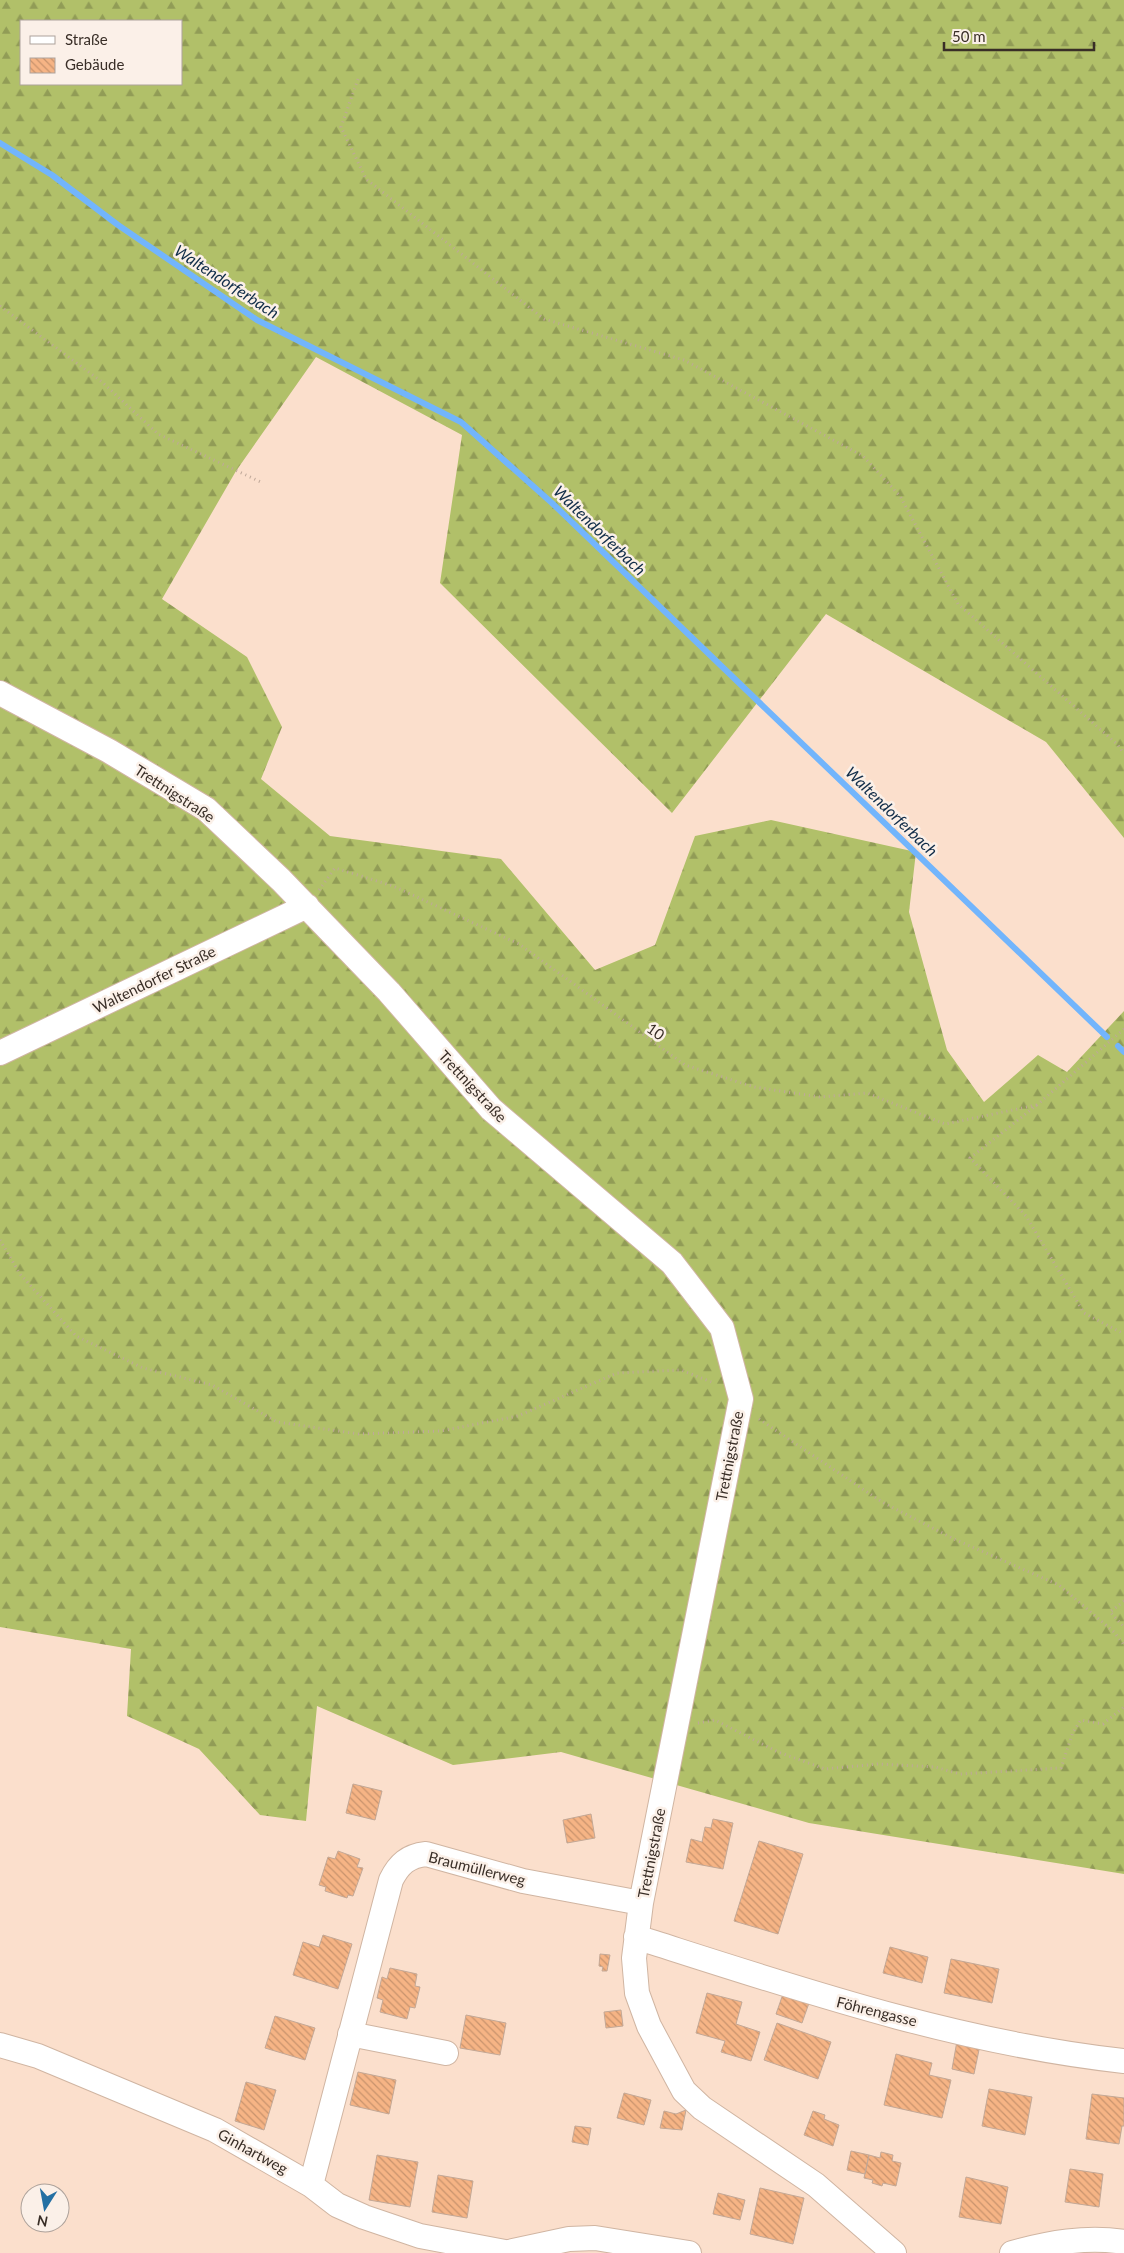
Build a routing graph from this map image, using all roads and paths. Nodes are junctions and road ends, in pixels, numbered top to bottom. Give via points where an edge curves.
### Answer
1 (358, 79) dead end
2 (0, 306) edge
3 (263, 483) dead end
4 (0, 693) edge
5 (1124, 754) edge
6 (307, 906) junction
7 (1124, 1029) edge
8 (0, 1053) edge
9 (1037, 1105) junction
10 (0, 1240) edge
11 (1124, 1334) edge
12 (736, 1394) junction
13 (1124, 1601) edge
14 (1124, 1627) edge
15 (1124, 1645) edge
16 (1124, 1707) edge
17 (675, 1728) junction
18 (641, 1903) junction
19 (636, 1937) junction
20 (350, 2034) junction
21 (0, 2045) edge
22 (446, 2053) dead end
23 (1124, 2061) edge
24 (311, 2185) junction
25 (1124, 2242) edge
26 (505, 2252) edge
27 (689, 2253) edge
28 (894, 2253) edge
29 (1012, 2253) edge

1 - 5 path via 341,127 366,179 544,319 684,360 863,456 900,496 958,604
2 - 3 path via 102,382 158,434
4 - 6 street, Trettnigstraße via 109,751 206,809
6 - 8 street, Waltendorfer Straße
6 - 9 path, 10 via 335,868 393,886 519,944 685,1065 754,1087 820,1097 868,1093 945,1124
6 - 12 street, Trettnigstraße via 389,992 491,1109 672,1263 722,1328
7 - 9 path
9 - 11 path via 970,1158 1026,1216 1084,1313
10 - 12 path via 20,1274 76,1336 143,1368 212,1385 277,1422 358,1434 441,1431 518,1416 617,1373 681,1370
12 - 15 path via 761,1421 882,1502 954,1539 1059,1585 1114,1632
12 - 17 street, Trettnigstraße
13 - 14 path via 1110,1612
16 - 17 path via 1103,1724 1081,1720 1073,1732 1061,1768 960,1774 935,1767 878,1764 825,1768 778,1752 715,1720
17 - 18 street, Trettnigstraße
18 - 19 street, Trettnigstraße
18 - 20 street, Braumüllerweg via 523,1881 426,1854 415,1855 404,1860 391,1880
19 - 23 street, Föhrengasse via 829,1999 899,2017 1036,2048
19 - 28 street, Trettnigstraße via 634,1975 642,2009 684,2091 702,2108 816,2185
20 - 22 street
20 - 24 street, Braumüllerweg
21 - 24 street, Ginhartweg via 38,2056 215,2130
24 - 26 street, Ginhartweg via 337,2205 364,2217 420,2236
25 - 29 street via 1067,2241
26 - 27 street via 569,2239 595,2238

